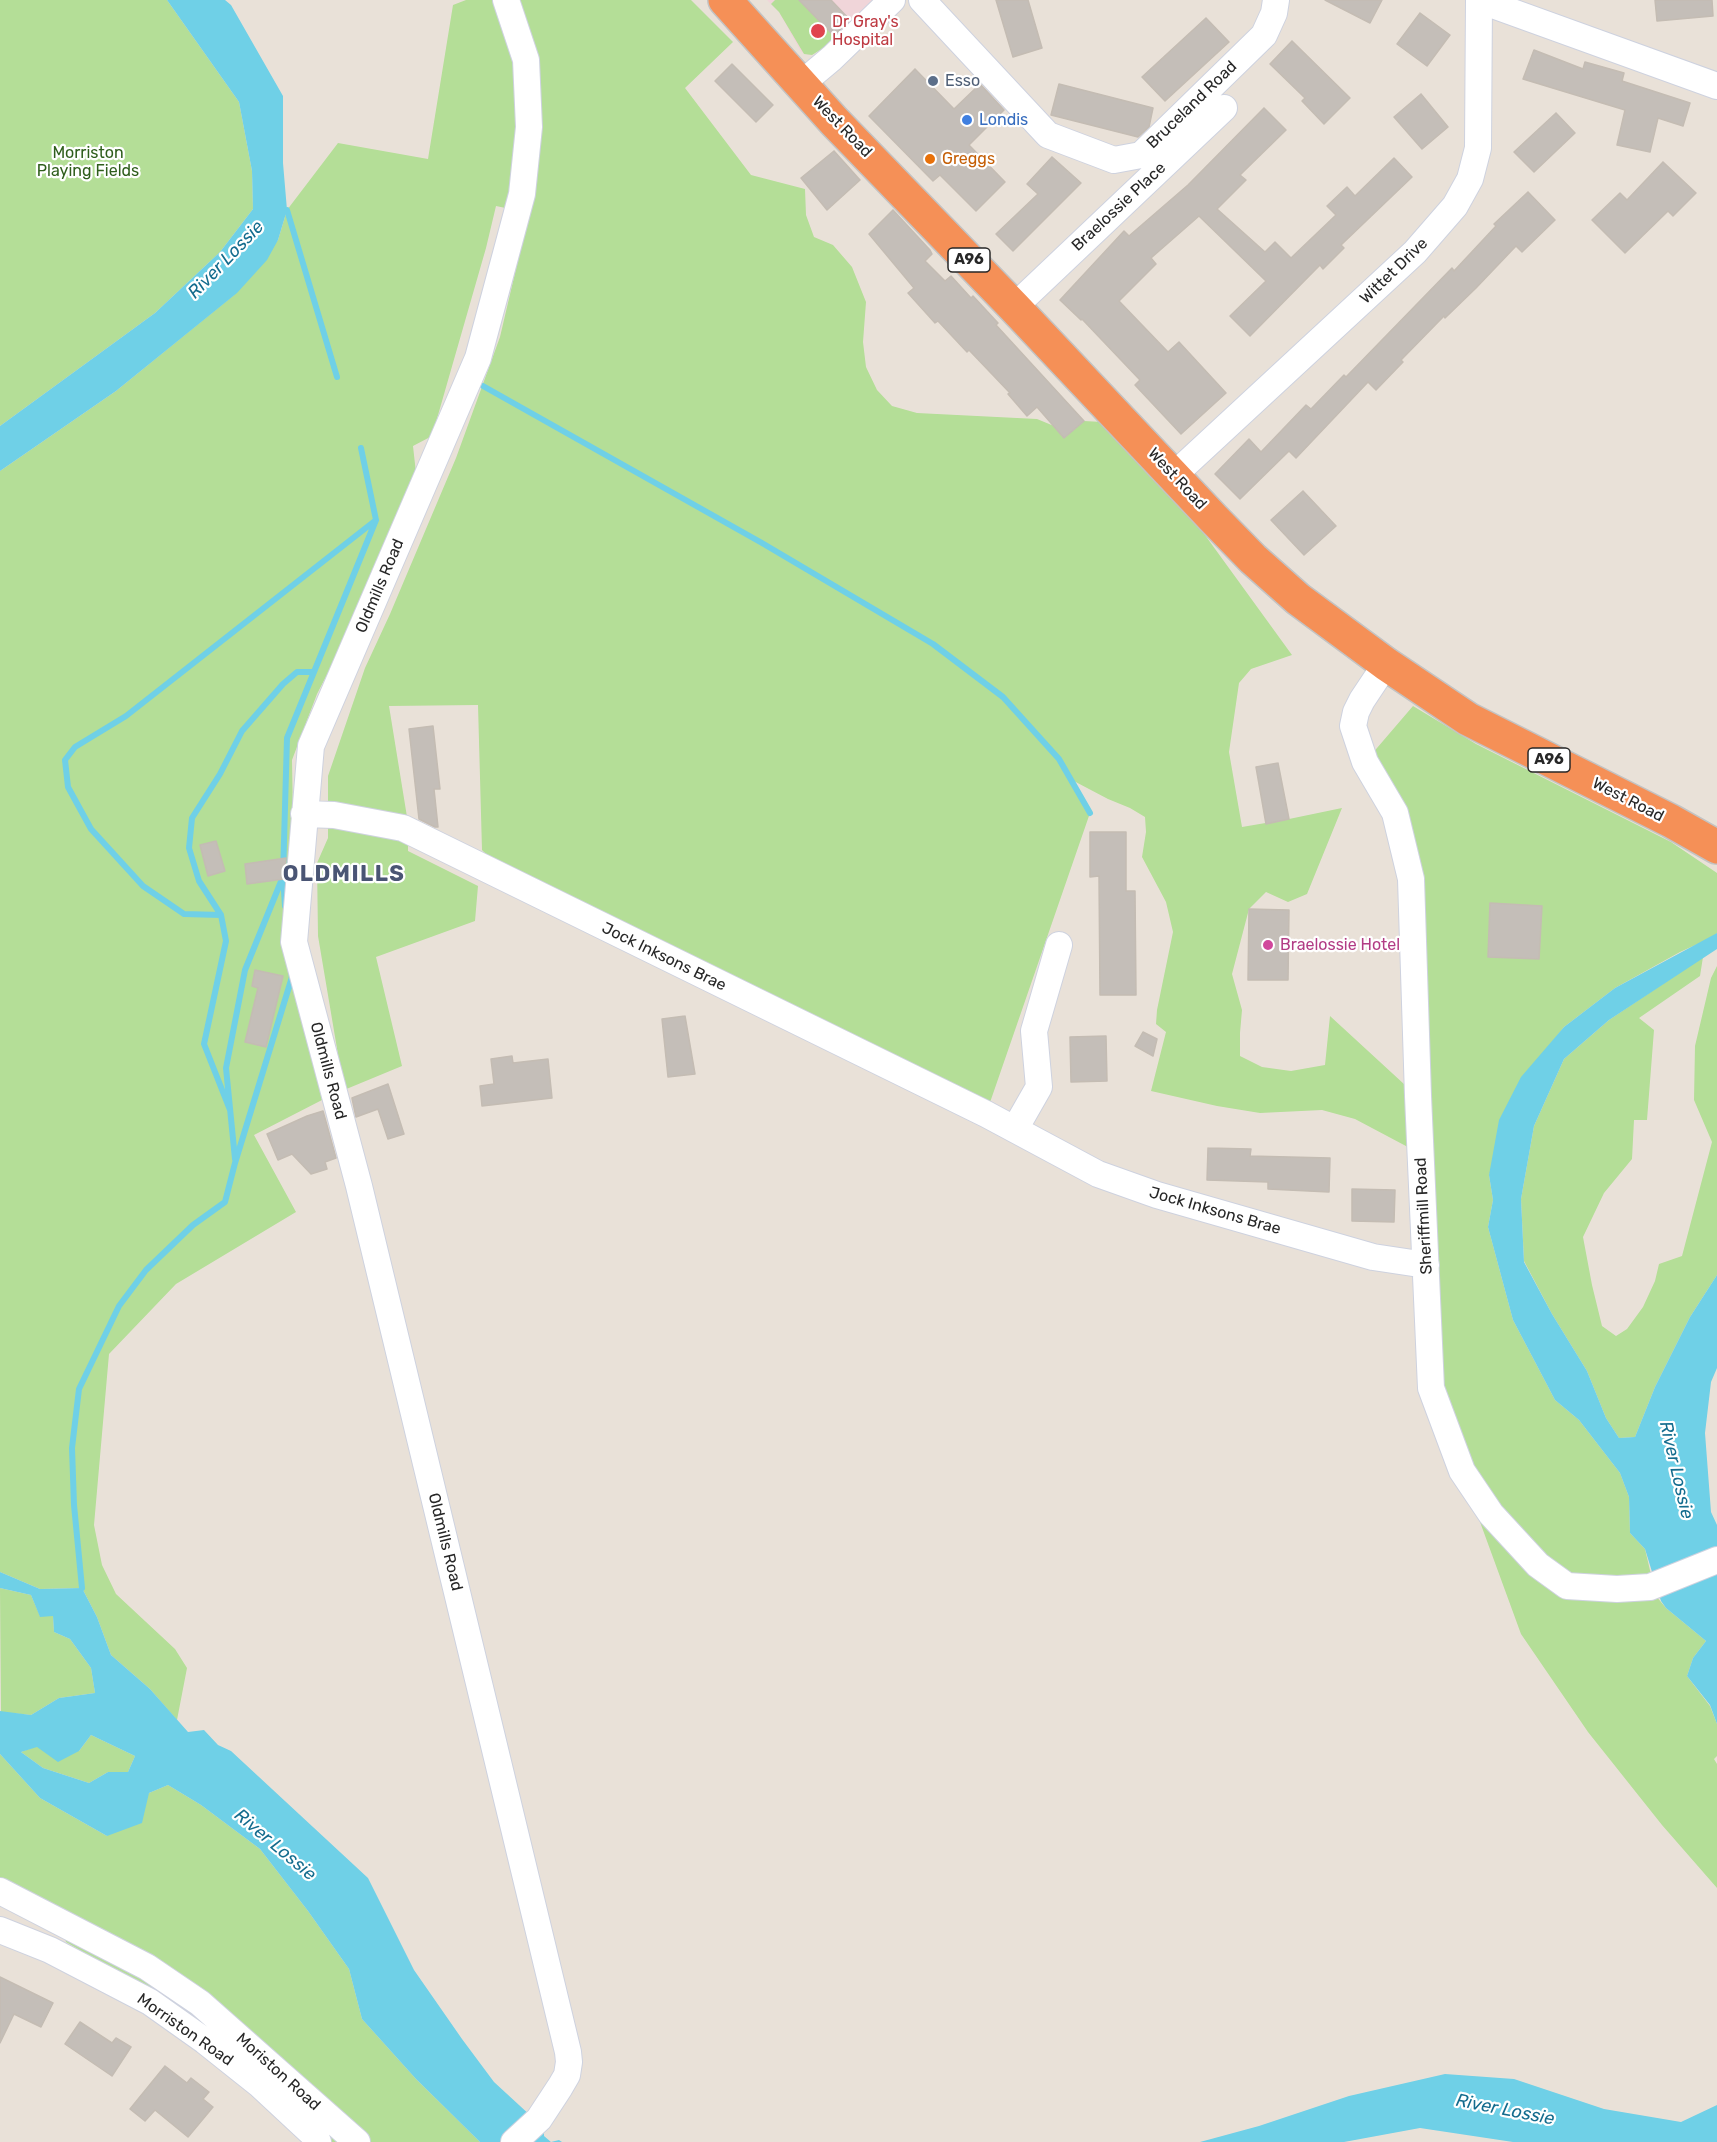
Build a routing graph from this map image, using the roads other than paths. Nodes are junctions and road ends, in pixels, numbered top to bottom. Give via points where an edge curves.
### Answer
1 (506, 0) edge
2 (725, 0) edge
3 (892, 0) edge
4 (922, 0) edge
5 (1276, 0) edge
6 (1479, 0) edge
7 (801, 84) junction
8 (1717, 86) edge
9 (1224, 108) dead end
10 (1014, 307) junction
11 (1174, 475) junction
12 (1386, 664) junction
13 (304, 814) junction
14 (1717, 847) edge
15 (1059, 945) dead end
16 (1014, 1130) junction
17 (1426, 1265) junction
18 (1717, 1560) edge
19 (0, 1891) edge
20 (65, 1923) junction
21 (0, 1930) edge
22 (50, 1950) junction
23 (200, 2003) joint
24 (318, 2142) edge
25 (357, 2142) edge
26 (514, 2142) edge

1 - 13 street, Oldmills Road via 526,60 529,127 522,194 478,358 311,746
2 - 7 highway, West Road / A96
3 - 7 street
4 - 5 street, Bruceland Road via 1048,135 1114,160 1141,155 1264,35
6 - 8 street
6 - 11 street, Wittet Drive via 1478,148 1470,179 1455,206 1415,252
7 - 10 highway, West Road / A96
9 - 10 street, Braelossie Place
10 - 11 highway, West Road / A96
11 - 12 highway, West Road / A96 via 1253,559 1298,599
12 - 14 highway, West Road / A96 via 1468,719
12 - 17 street, Sheriffmill Road via 1362,700 1353,726 1365,762 1395,813 1411,879
13 - 16 street, Jock Inksons Brae via 334,815 403,828
13 - 26 street, Oldmills Road via 294,942 359,1186 568,2052 567,2075 539,2120
15 - 16 street via 1034,1031 1039,1087
16 - 17 street, Jock Inksons Brae via 1098,1174 1157,1195 1373,1257
17 - 18 street, Sheriffmill Road via 1431,1388 1462,1471 1491,1514 1538,1565 1567,1586 1617,1589 1650,1587
19 - 20 street, Morriston Road
20 - 22 street
20 - 23 street, Morriston Road via 147,1966
21 - 22 street, Morriston Road
22 - 24 street, Morriston Road via 150,2002 205,2041 259,2084
23 - 25 street, Moriston Road

